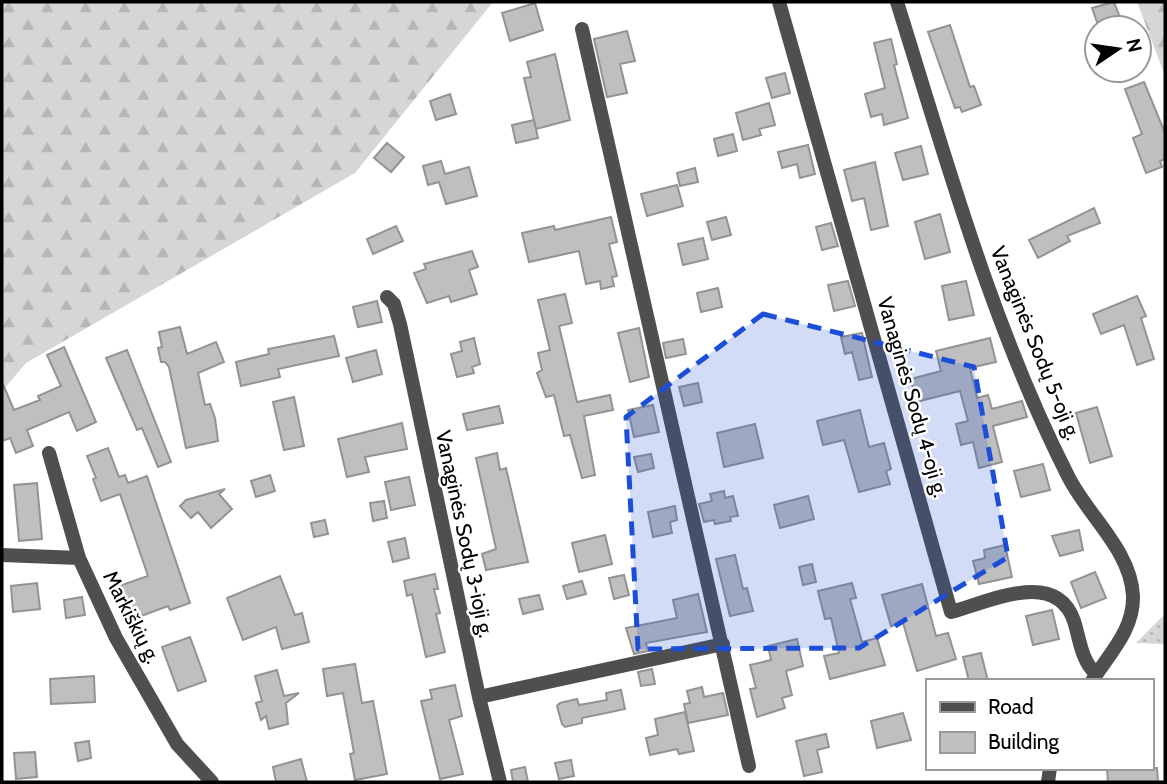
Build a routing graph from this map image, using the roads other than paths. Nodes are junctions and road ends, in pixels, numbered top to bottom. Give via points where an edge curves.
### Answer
1 (779, 2) edge
2 (897, 2) edge
3 (582, 29) dead end
4 (387, 297) dead end
5 (49, 453) dead end
6 (2, 555) edge
7 (79, 558) junction
8 (723, 644) junction
9 (1094, 678) edge
10 (479, 697) junction
11 (749, 766) dead end
12 (212, 782) edge
13 (500, 782) edge

1 - 9 street, Vanaginės Sodų 4-oji g. via 951,612 1034,591 1052,593 1064,601 1073,618
2 - 9 street, Vanaginės Sodų 5-oji g. via 1003,326 1067,475 1082,504 1124,561 1130,580 1133,598 1128,625
3 - 8 street
4 - 10 street, Vanaginės Sodų 3-ioji g. via 400,324
5 - 7 street, Markiškių g.
6 - 7 street
7 - 12 street, Markiškių g. via 116,638 171,733
8 - 10 street
8 - 11 street
10 - 13 street, Vanaginės Sodų 3-ioji g.

